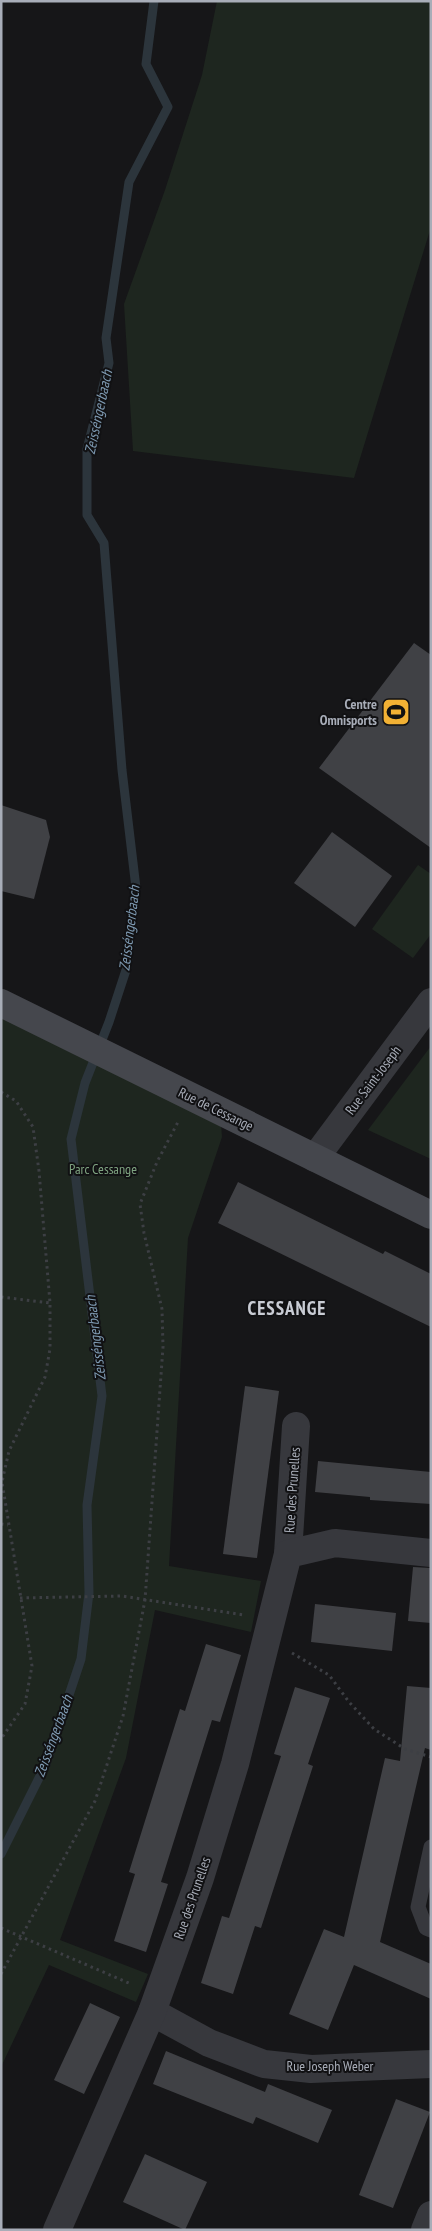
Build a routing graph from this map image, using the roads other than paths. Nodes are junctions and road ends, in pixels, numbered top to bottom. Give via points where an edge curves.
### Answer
1 (431, 1002) edge
2 (1, 1003) edge
3 (315, 1158) junction
4 (431, 1215) edge
5 (296, 1426) dead end
6 (431, 1553) edge
7 (288, 1554) junction
8 (431, 1847) edge
9 (431, 1930) edge
10 (152, 2012) junction
11 (431, 2064) edge
12 (431, 2214) edge
13 (58, 2230) edge
14 (425, 2230) edge

1 - 3 street, Rue Saint-Joseph
2 - 3 main road, Rue de Cessange
3 - 4 main road, Rue de Cessange
5 - 7 street, Rue des Prunelles
6 - 7 street, Rue des Prunelles via 335,1543
7 - 10 street, Rue des Prunelles via 235,1764 200,1878
8 - 9 lane via 418,1907 426,1928
10 - 11 street, Rue Joseph Weber via 209,2043 264,2064 311,2069
10 - 13 street, Rue des Prunelles
12 - 14 street

